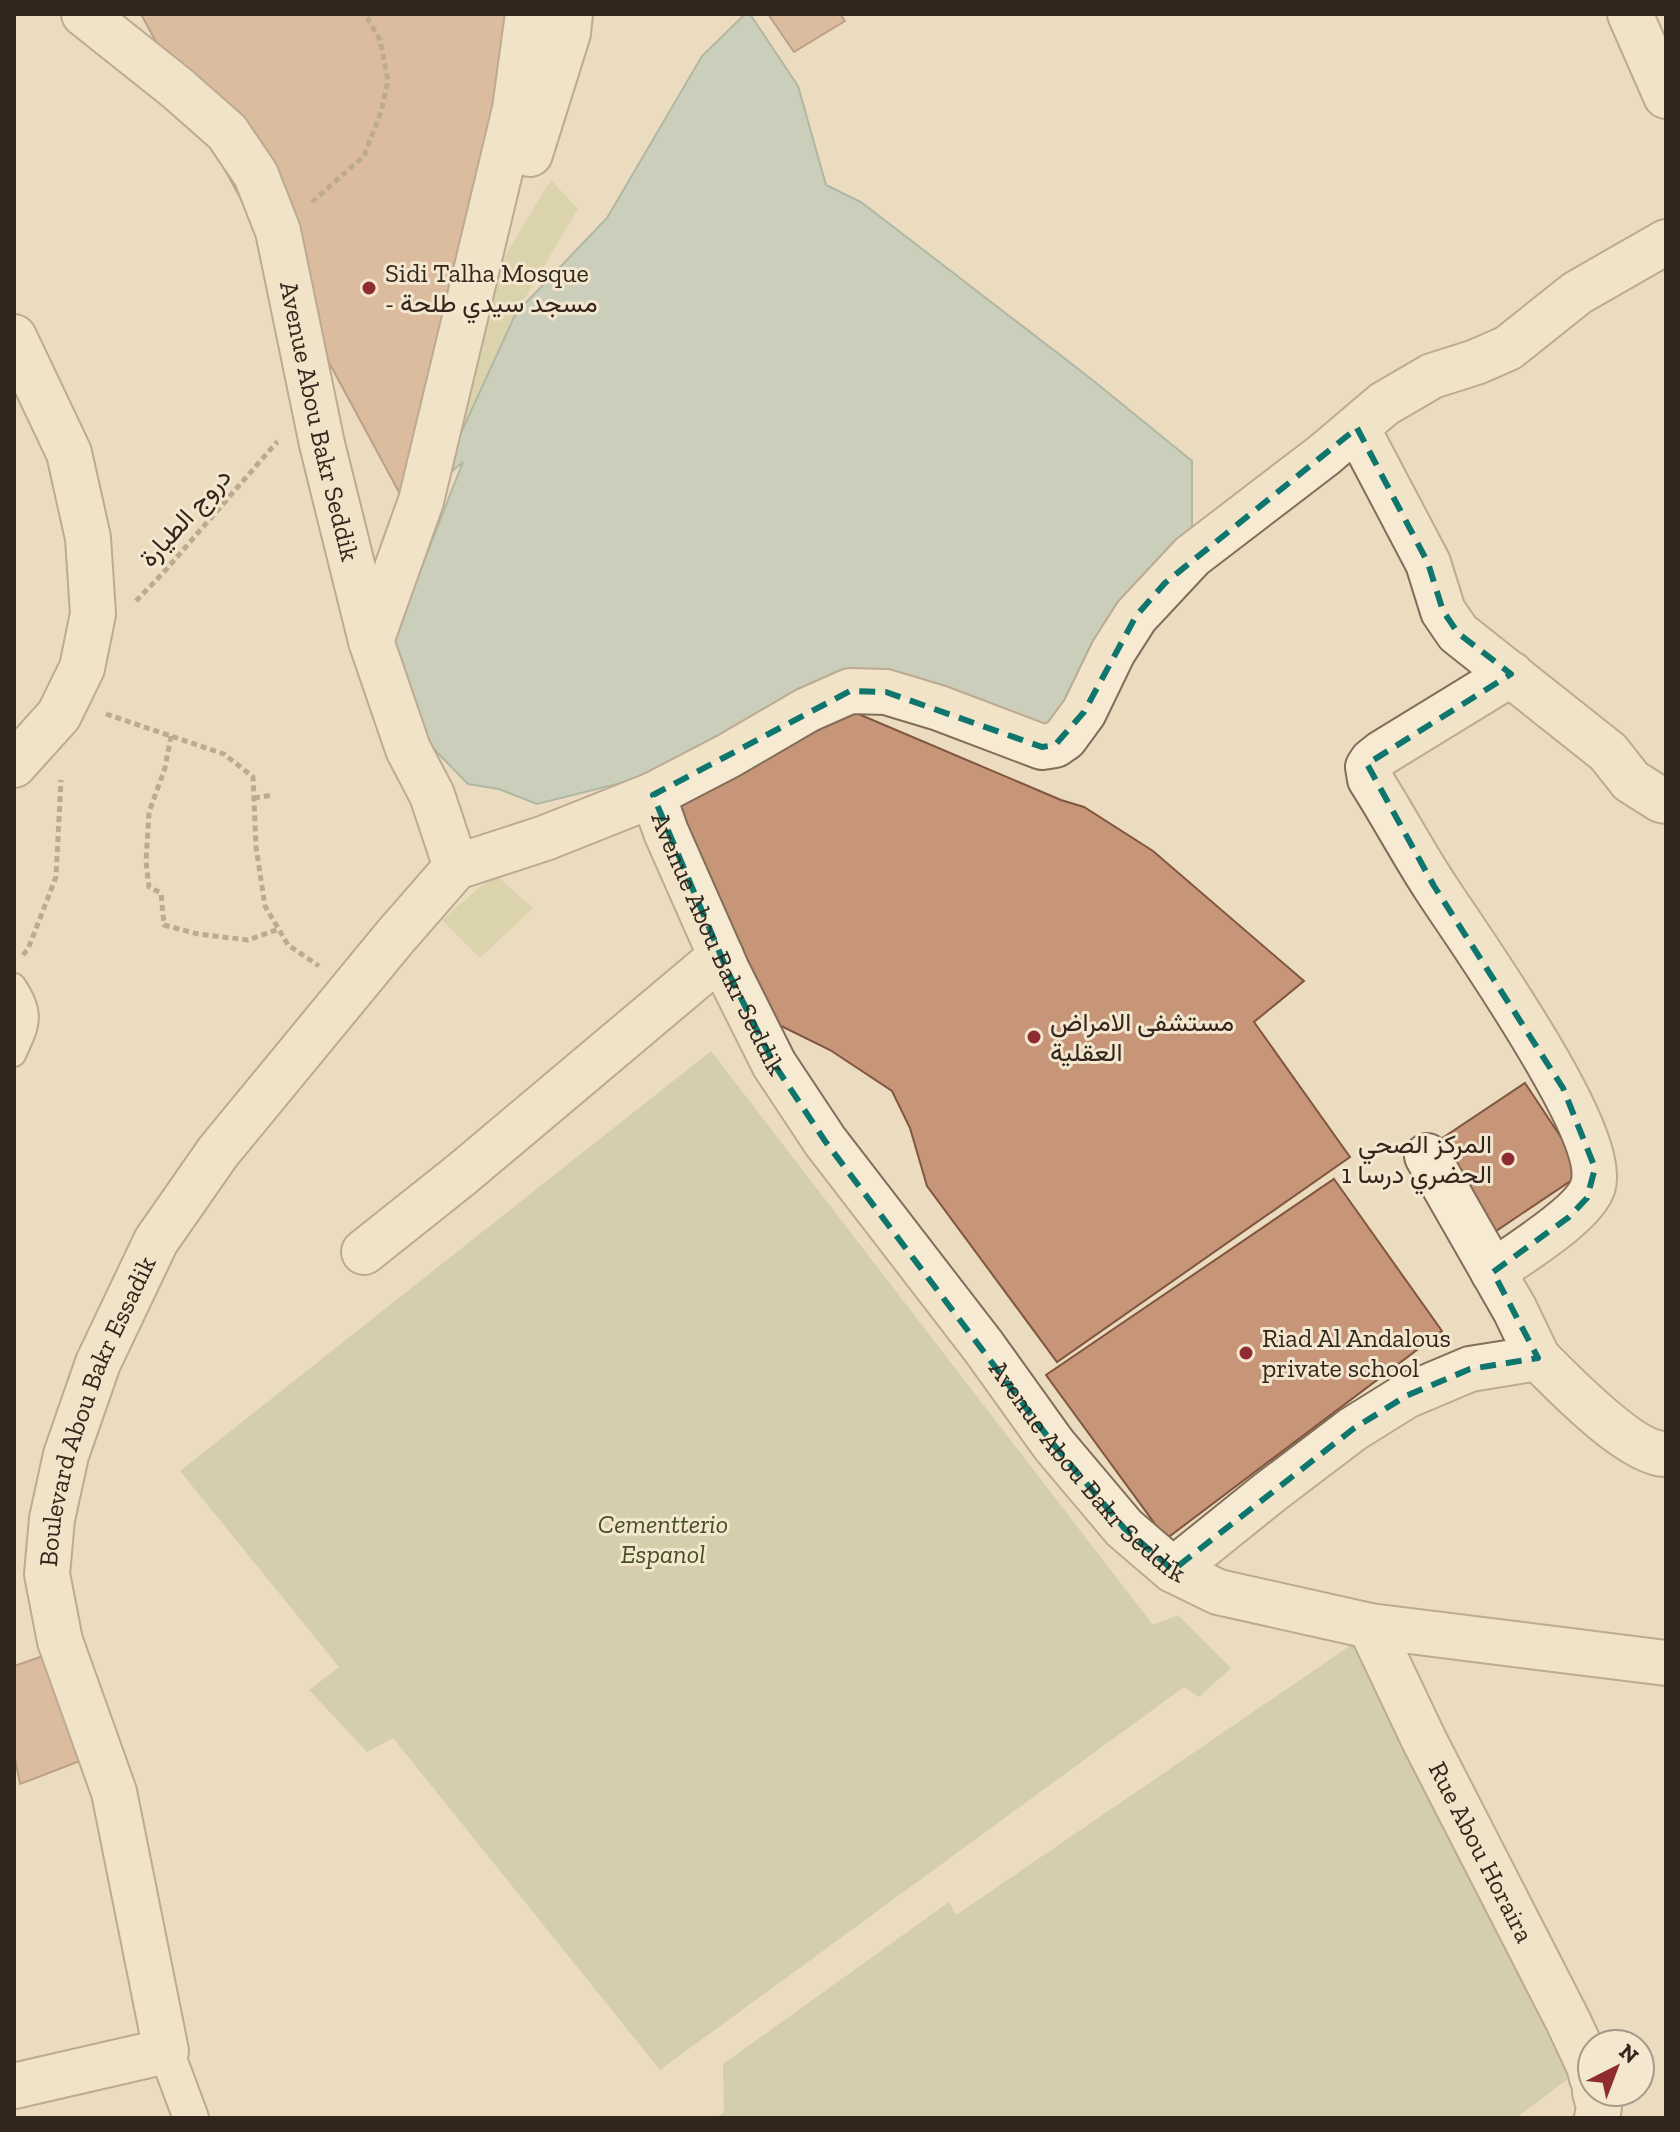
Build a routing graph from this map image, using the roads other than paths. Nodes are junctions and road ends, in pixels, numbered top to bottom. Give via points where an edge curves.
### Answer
1 (84, 14) edge
2 (528, 14) edge
3 (570, 14) edge
4 (1630, 14) edge
5 (1666, 96) edge
6 (1666, 242) edge
7 (482, 245) junction
8 (14, 337) edge
9 (1357, 428) junction
10 (371, 641) junction
11 (1511, 674) junction
12 (14, 765) edge
13 (653, 795) junction
14 (1666, 801) edge
15 (456, 867) junction
16 (721, 956) junction
17 (14, 985) edge
18 (14, 1055) edge
19 (1427, 1156) dead end
20 (364, 1252) dead end
21 (1493, 1272) junction
22 (1538, 1358) junction
23 (1666, 1454) edge
24 (1173, 1570) junction
25 (1370, 1626) junction
26 (1666, 1663) edge
27 (1576, 2038) edge
28 (166, 2051) junction
29 (14, 2086) edge
30 (191, 2118) edge

1 - 10 street, Avenue Abou Bakr Seddik via 227,132 256,175 278,231 320,435
2 - 7 street via 515,109
3 - 7 street via 526,166
4 - 5 street
6 - 9 street via 1577,293 1508,348 1432,376 1384,404
7 - 10 street via 421,501
8 - 12 street via 69,453 88,538 93,614 82,668 59,715
9 - 11 street via 1428,563 1443,611 1458,633
9 - 13 street via 1192,556 1165,583 1113,652 1084,712 1055,745 1032,744 886,692 850,691
10 - 15 street, Avenue Abou Bakr Seddik
11 - 14 street via 1608,752 1631,781
11 - 21 street via 1382,753 1368,767 1370,779 1434,886 1563,1088 1595,1168 1587,1198 1569,1217
13 - 15 street, Avenue Abou Bakr Seddik via 558,834
13 - 16 street, Avenue Abou Bakr Seddik
15 - 28 street, Boulevard Abou Bakr Essadik via 218,1152 156,1241 98,1363 66,1455 47,1574 60,1641 114,1792
16 - 20 street
16 - 24 street, Avenue Abou Bakr Seddik via 774,1064 825,1141 1054,1445 1124,1528
17 - 18 lane via 24,999 28,1022
19 - 21 street
21 - 22 street
22 - 23 street via 1615,1429
22 - 24 street via 1470,1369 1406,1396 1353,1429
24 - 25 street, Avenue Abou Bakr Seddik via 1218,1592
25 - 26 street, Avenue Abou Bakr Seddik
25 - 27 street, Rue Abou Horaira
28 - 29 street
28 - 30 street

